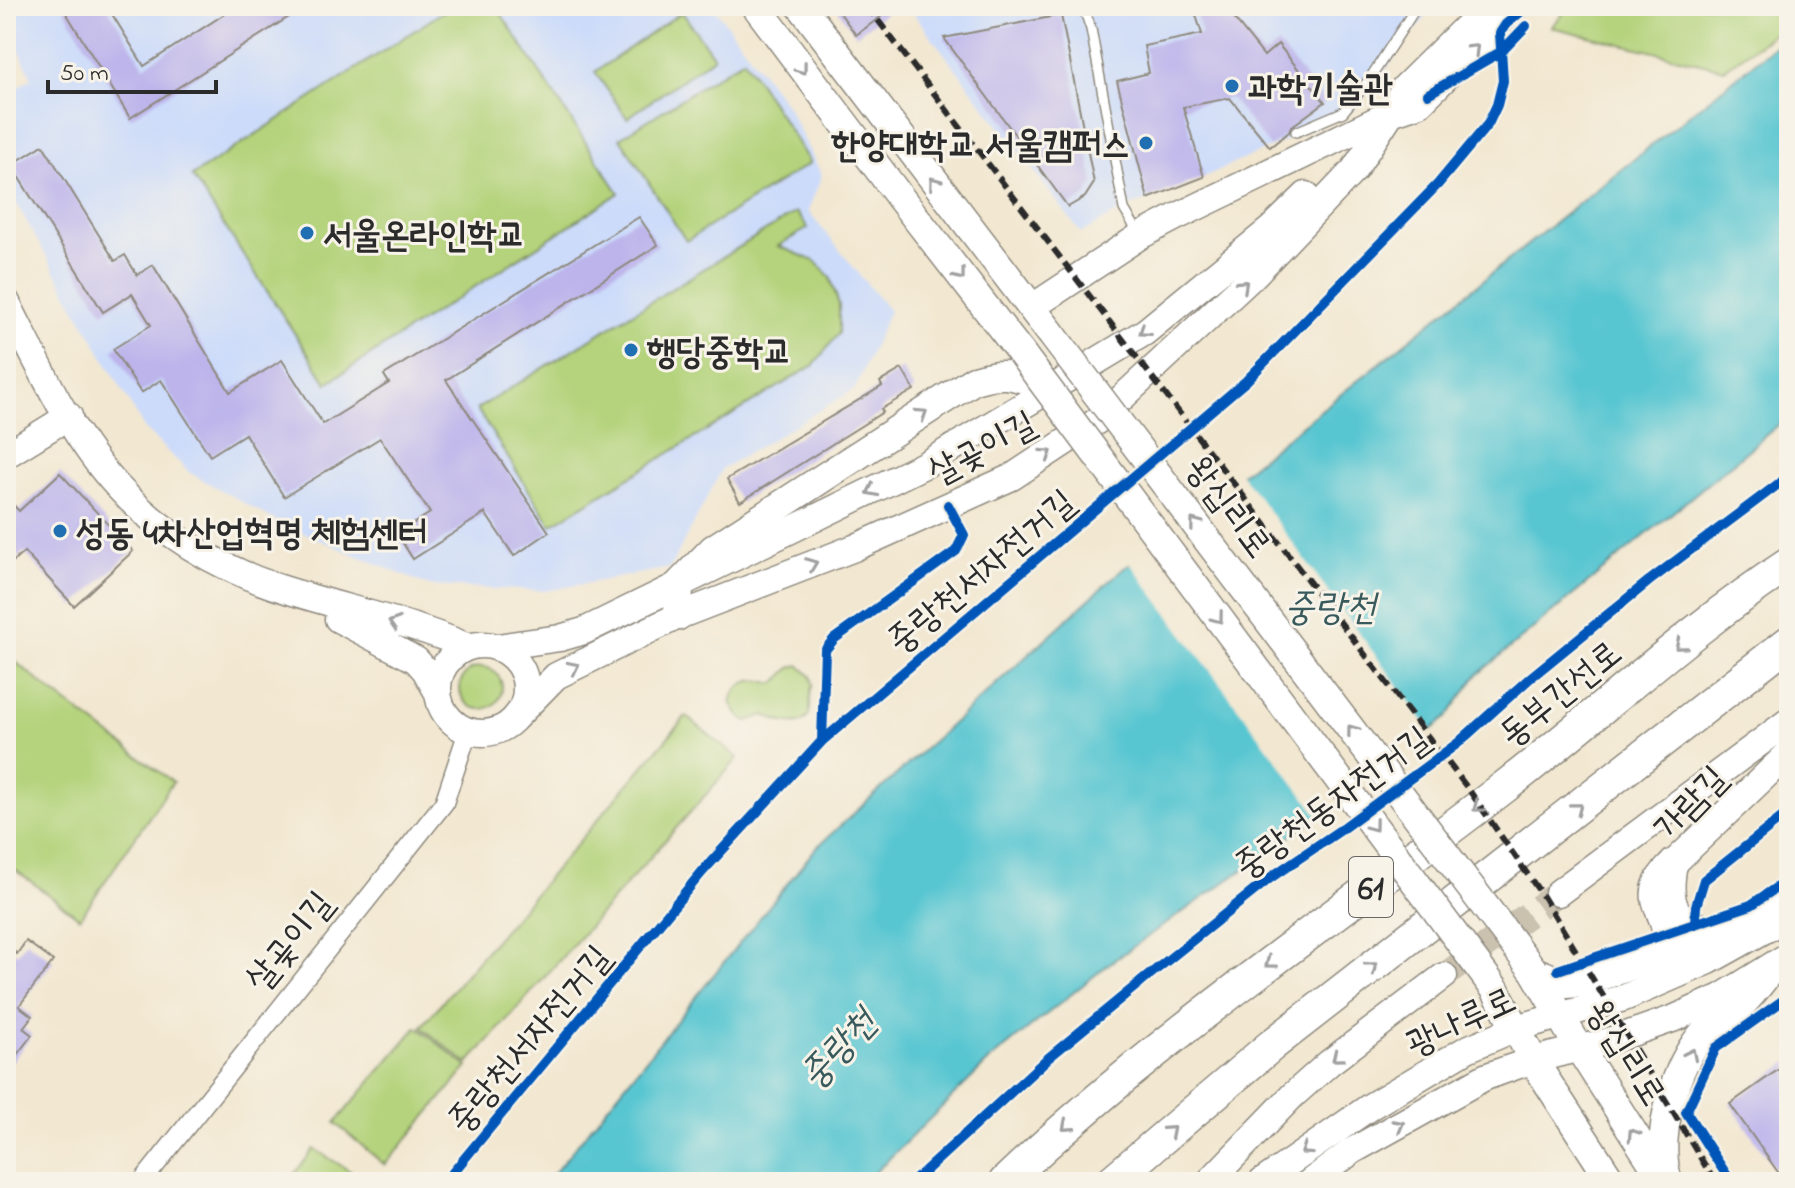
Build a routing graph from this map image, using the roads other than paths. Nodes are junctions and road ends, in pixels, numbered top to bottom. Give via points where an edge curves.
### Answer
1 (756, 6) edge
2 (801, 6) edge
3 (1083, 6) edge
4 (1417, 6) edge
5 (1487, 6) edge
6 (1517, 6) edge
7 (1391, 113) junction
8 (1296, 132) dead end
9 (1140, 236) junction
10 (6, 301) edge
11 (1031, 308) junction
12 (1045, 386) junction
13 (69, 416) junction
14 (6, 455) edge
15 (1789, 551) edge
16 (1789, 564) edge
17 (679, 584) junction
18 (270, 585) junction
19 (1741, 595) junction
20 (678, 616) junction
21 (1789, 642) edge
22 (468, 647) junction
23 (497, 647) junction
24 (1789, 665) edge
25 (438, 693) junction
26 (1699, 714) junction
27 (515, 718) junction
28 (1789, 721) edge
29 (468, 731) junction
30 (1789, 753) edge
31 (1674, 863) junction
32 (1558, 893) tunnel mouth
33 (1786, 913) edge
34 (1722, 932) junction
35 (1654, 958) junction
36 (1781, 960) edge
37 (1534, 971) junction
38 (1444, 976) tunnel mouth
39 (1710, 1002) junction
40 (1561, 1016) junction
41 (1516, 1028) junction
42 (1579, 1048) junction
43 (1533, 1060) junction
44 (142, 1182) edge
45 (1005, 1182) edge
46 (1111, 1182) edge
47 (1209, 1182) edge
48 (1262, 1182) edge
49 (1310, 1182) edge
50 (1612, 1182) edge
51 (1666, 1182) edge

1 -> 12 main road, bridge
11 -> 2 main road, 왕십리로
3 - 9 lane via 1124,209
4 - 8 lane via 1343,112
5 - 7 main road, 살곶이길 via 1404,88
7 -> 6 main road, 살곶이길 via 1420,103
7 - 9 main road
7 -> 17 main road, 살곶이길 via 1272,228 1145,332 926,464
20 -> 7 main road, 살곶이길 via 854,548 1012,477 1097,421 1253,276 1354,170
9 - 11 main road
10 - 13 main road
37 -> 11 main road, 왕십리로, bridge
17 -> 12 main road via 713,549 974,380 1013,375
12 -> 41 main road, bridge via 1495,989
13 - 14 main road
13 - 18 main road via 119,489 155,521 218,562
15 - 19 highway
16 - 19 highway, 동부간선로 / 61
17 - 20 main road
17 - 23 main road, 살곶이길 via 584,631
22 -> 18 main road
18 - 25 main road via 404,652 425,670
19 -> 45 highway, 동부간선로 / 61 via 1505,787 1126,1074
27 -> 20 main road, 살곶이길 via 556,676
21 - 26 highway, 61
22 - 23 main road
22 - 25 main road via 445,665
23 - 27 main road via 510,654 525,678 523,706
24 - 26 highway
25 - 29 main road via 447,716
46 -> 26 highway, 61 via 1272,1045
27 - 29 main road via 493,731
28 - 32 main road
29 - 44 street, 살곶이길 via 444,803
30 - 31 main road, 가람길
31 - 34 main road, 가람길 via 1670,888 1675,908 1705,929
31 - 35 main road via 1658,883 1667,933
33 - 34 main road via 1775,905
33 - 39 main road via 1756,952 1709,980 1704,990
33 - 40 main road, 광나루로 via 1668,980
34 - 35 main road
35 - 37 main road via 1581,983 1565,984
36 - 39 main road, 광나루로
51 -> 36 main road via 1664,1120 1696,1043
37 - 40 main road, 왕십리로
38 -> 47 main road via 1329,1063
39 - 42 main road, 광나루로
40 - 41 main road, 광나루로
40 - 42 main road, 왕십리로
41 - 43 main road
41 -> 48 main road, 광나루로 via 1467,1049 1371,1106
42 - 43 main road, 광나루로
51 -> 42 main road, 왕십리로
49 -> 43 main road, 광나루로 via 1352,1151 1485,1077
43 - 50 main road

